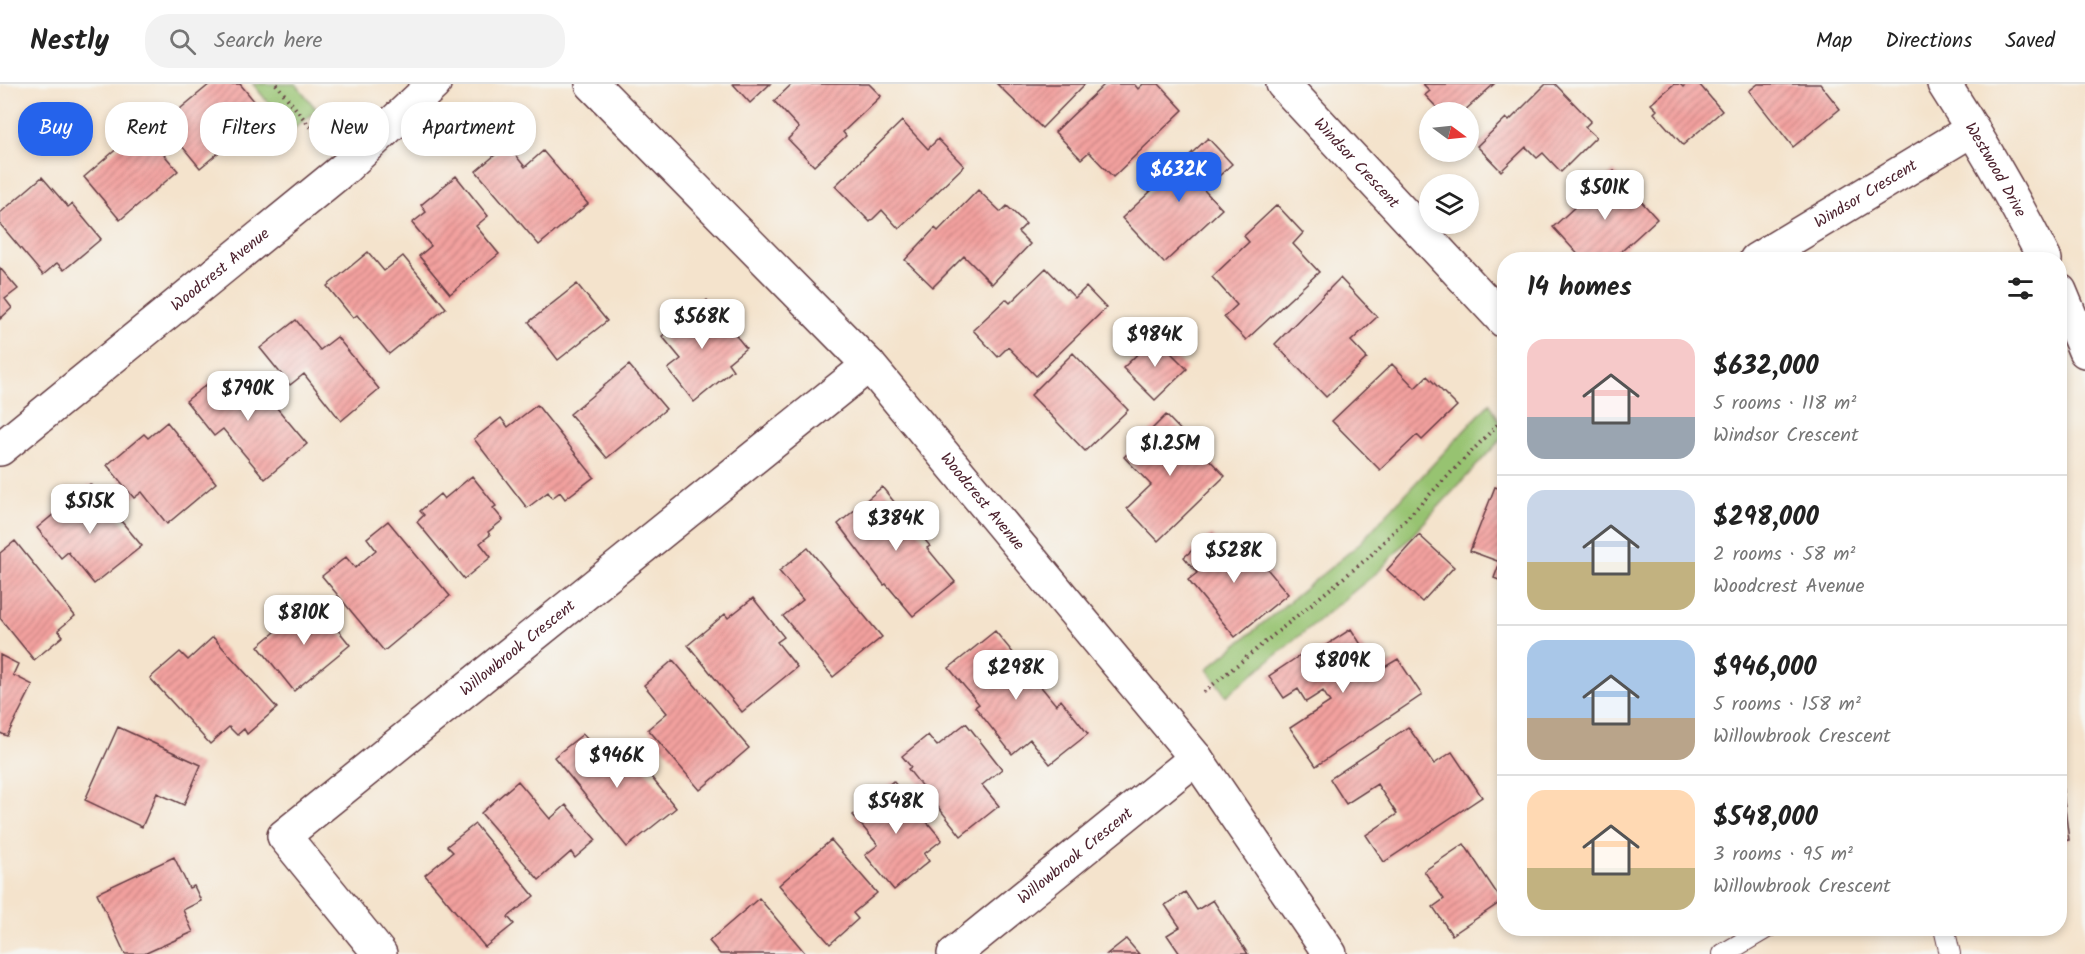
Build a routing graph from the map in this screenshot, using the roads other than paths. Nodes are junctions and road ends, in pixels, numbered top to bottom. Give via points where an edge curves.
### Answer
1 (434, 84) edge
2 (592, 84) edge
3 (1283, 84) edge
4 (1944, 84) edge
5 (1973, 129) junction
6 (1769, 252) edge
7 (2041, 252) edge
8 (2067, 308) edge
9 (1497, 313) edge
10 (2085, 351) edge
11 (869, 365) junction
12 (0, 449) edge
13 (1196, 758) junction
14 (1753, 936) edge
15 (1946, 936) edge
16 (380, 954) edge
17 (954, 954) edge
18 (1330, 954) edge
19 (1723, 954) edge
20 (1950, 954) edge

1 - 12 street, Woodcrest Avenue via 346,167
2 - 11 street, Woodcrest Avenue
3 - 9 street, Windsor Crescent
4 - 5 street, Westwood Drive
5 - 6 street, Windsor Crescent
5 - 7 street, Westwood Drive
8 - 10 street
11 - 13 street, Woodcrest Avenue
11 - 16 street, Willowbrook Crescent via 284,836
13 - 17 street, Willowbrook Crescent
13 - 18 street, Woodcrest Avenue
14 - 19 lane
15 - 20 lane

